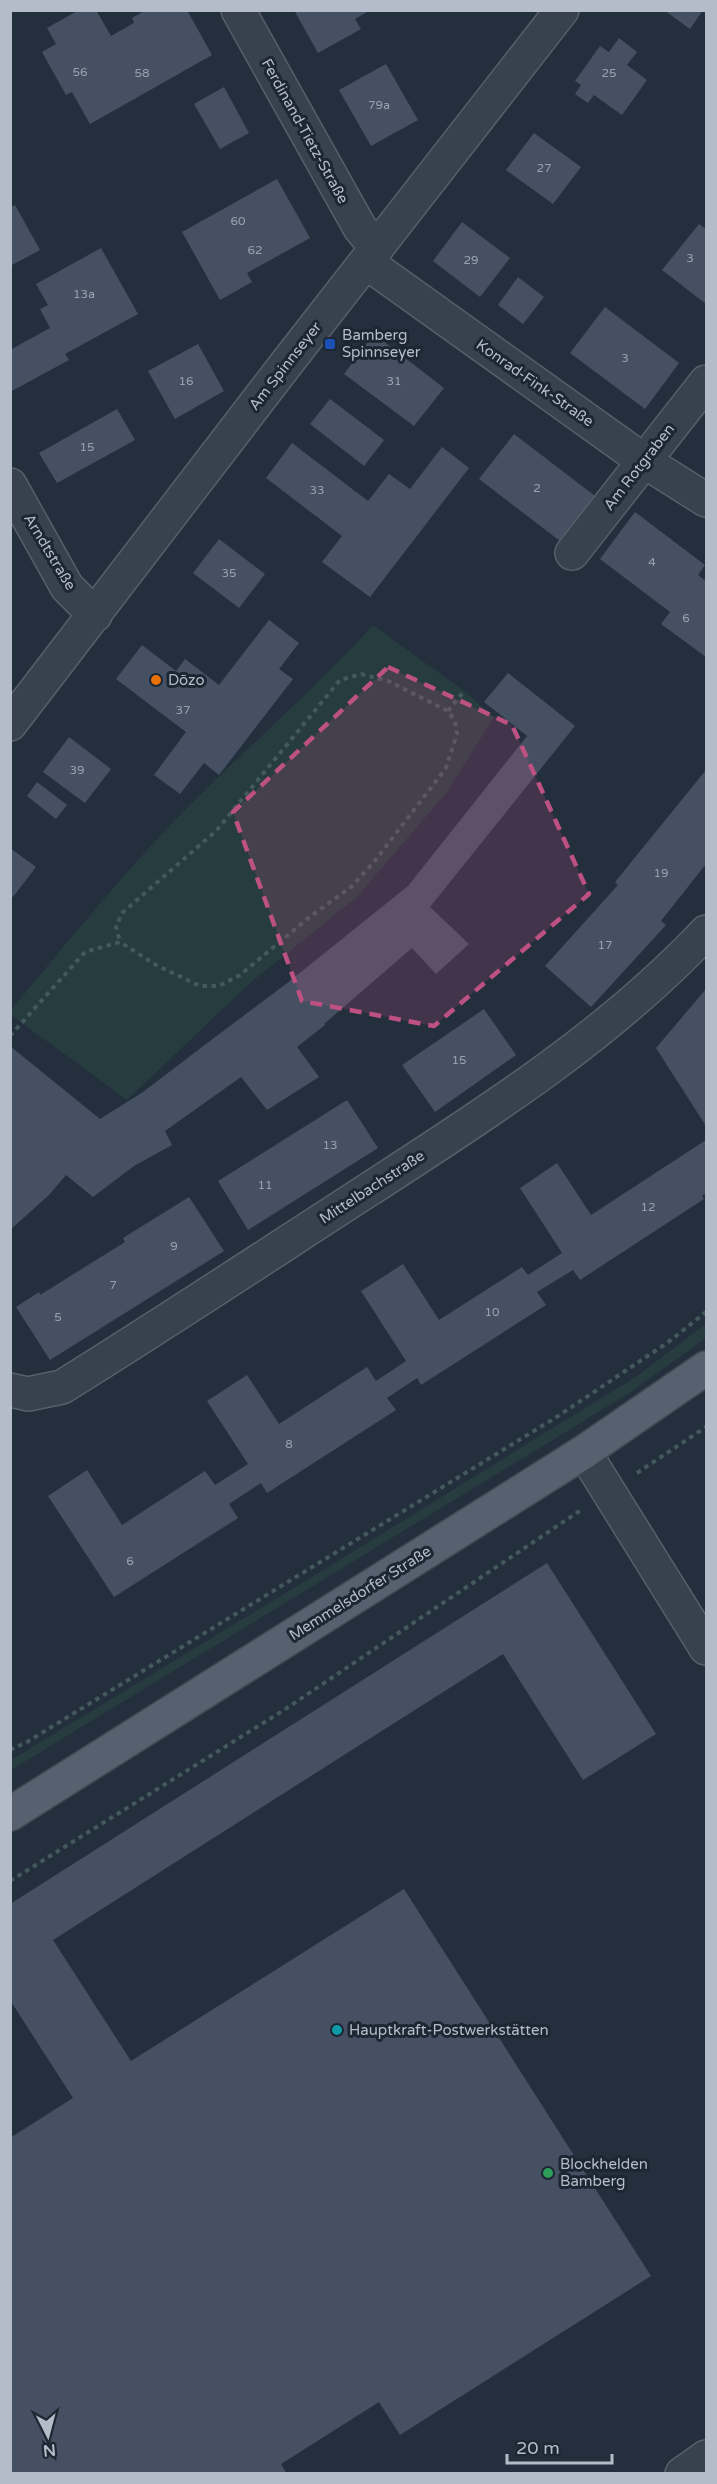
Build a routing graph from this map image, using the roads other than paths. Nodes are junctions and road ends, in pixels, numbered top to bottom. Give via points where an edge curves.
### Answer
1 (238, 10) edge
2 (562, 10) edge
3 (371, 255) junction
4 (706, 382) edge
5 (644, 461) junction
6 (10, 485) edge
7 (706, 500) edge
8 (573, 553) dead end
9 (95, 615) junction
10 (10, 724) edge
11 (706, 932) edge
12 (706, 1368) edge
13 (10, 1390) edge
14 (584, 1452) junction
15 (706, 1648) edge
16 (10, 1814) edge
17 (706, 2457) edge
18 (682, 2474) edge

1 - 3 street, Ferdinand-Tietz-Straße via 360,228
2 - 3 street, Am Spinnseyer
3 - 5 street, Konrad-Fink-Straße
3 - 9 street, Am Spinnseyer
4 - 5 street, Am Rotgraben
5 - 7 street, Konrad-Fink-Straße
5 - 8 street, Am Rotgraben
6 - 9 street, Arndtstraße via 67,587
9 - 10 street, Am Spinnseyer
11 - 13 street, Mittelbachstraße via 612,1020 465,1127 62,1387 28,1394
12 - 14 main road, Memmelsdorfer Straße
14 - 15 street
14 - 16 main road, Memmelsdorfer Straße
17 - 18 street

